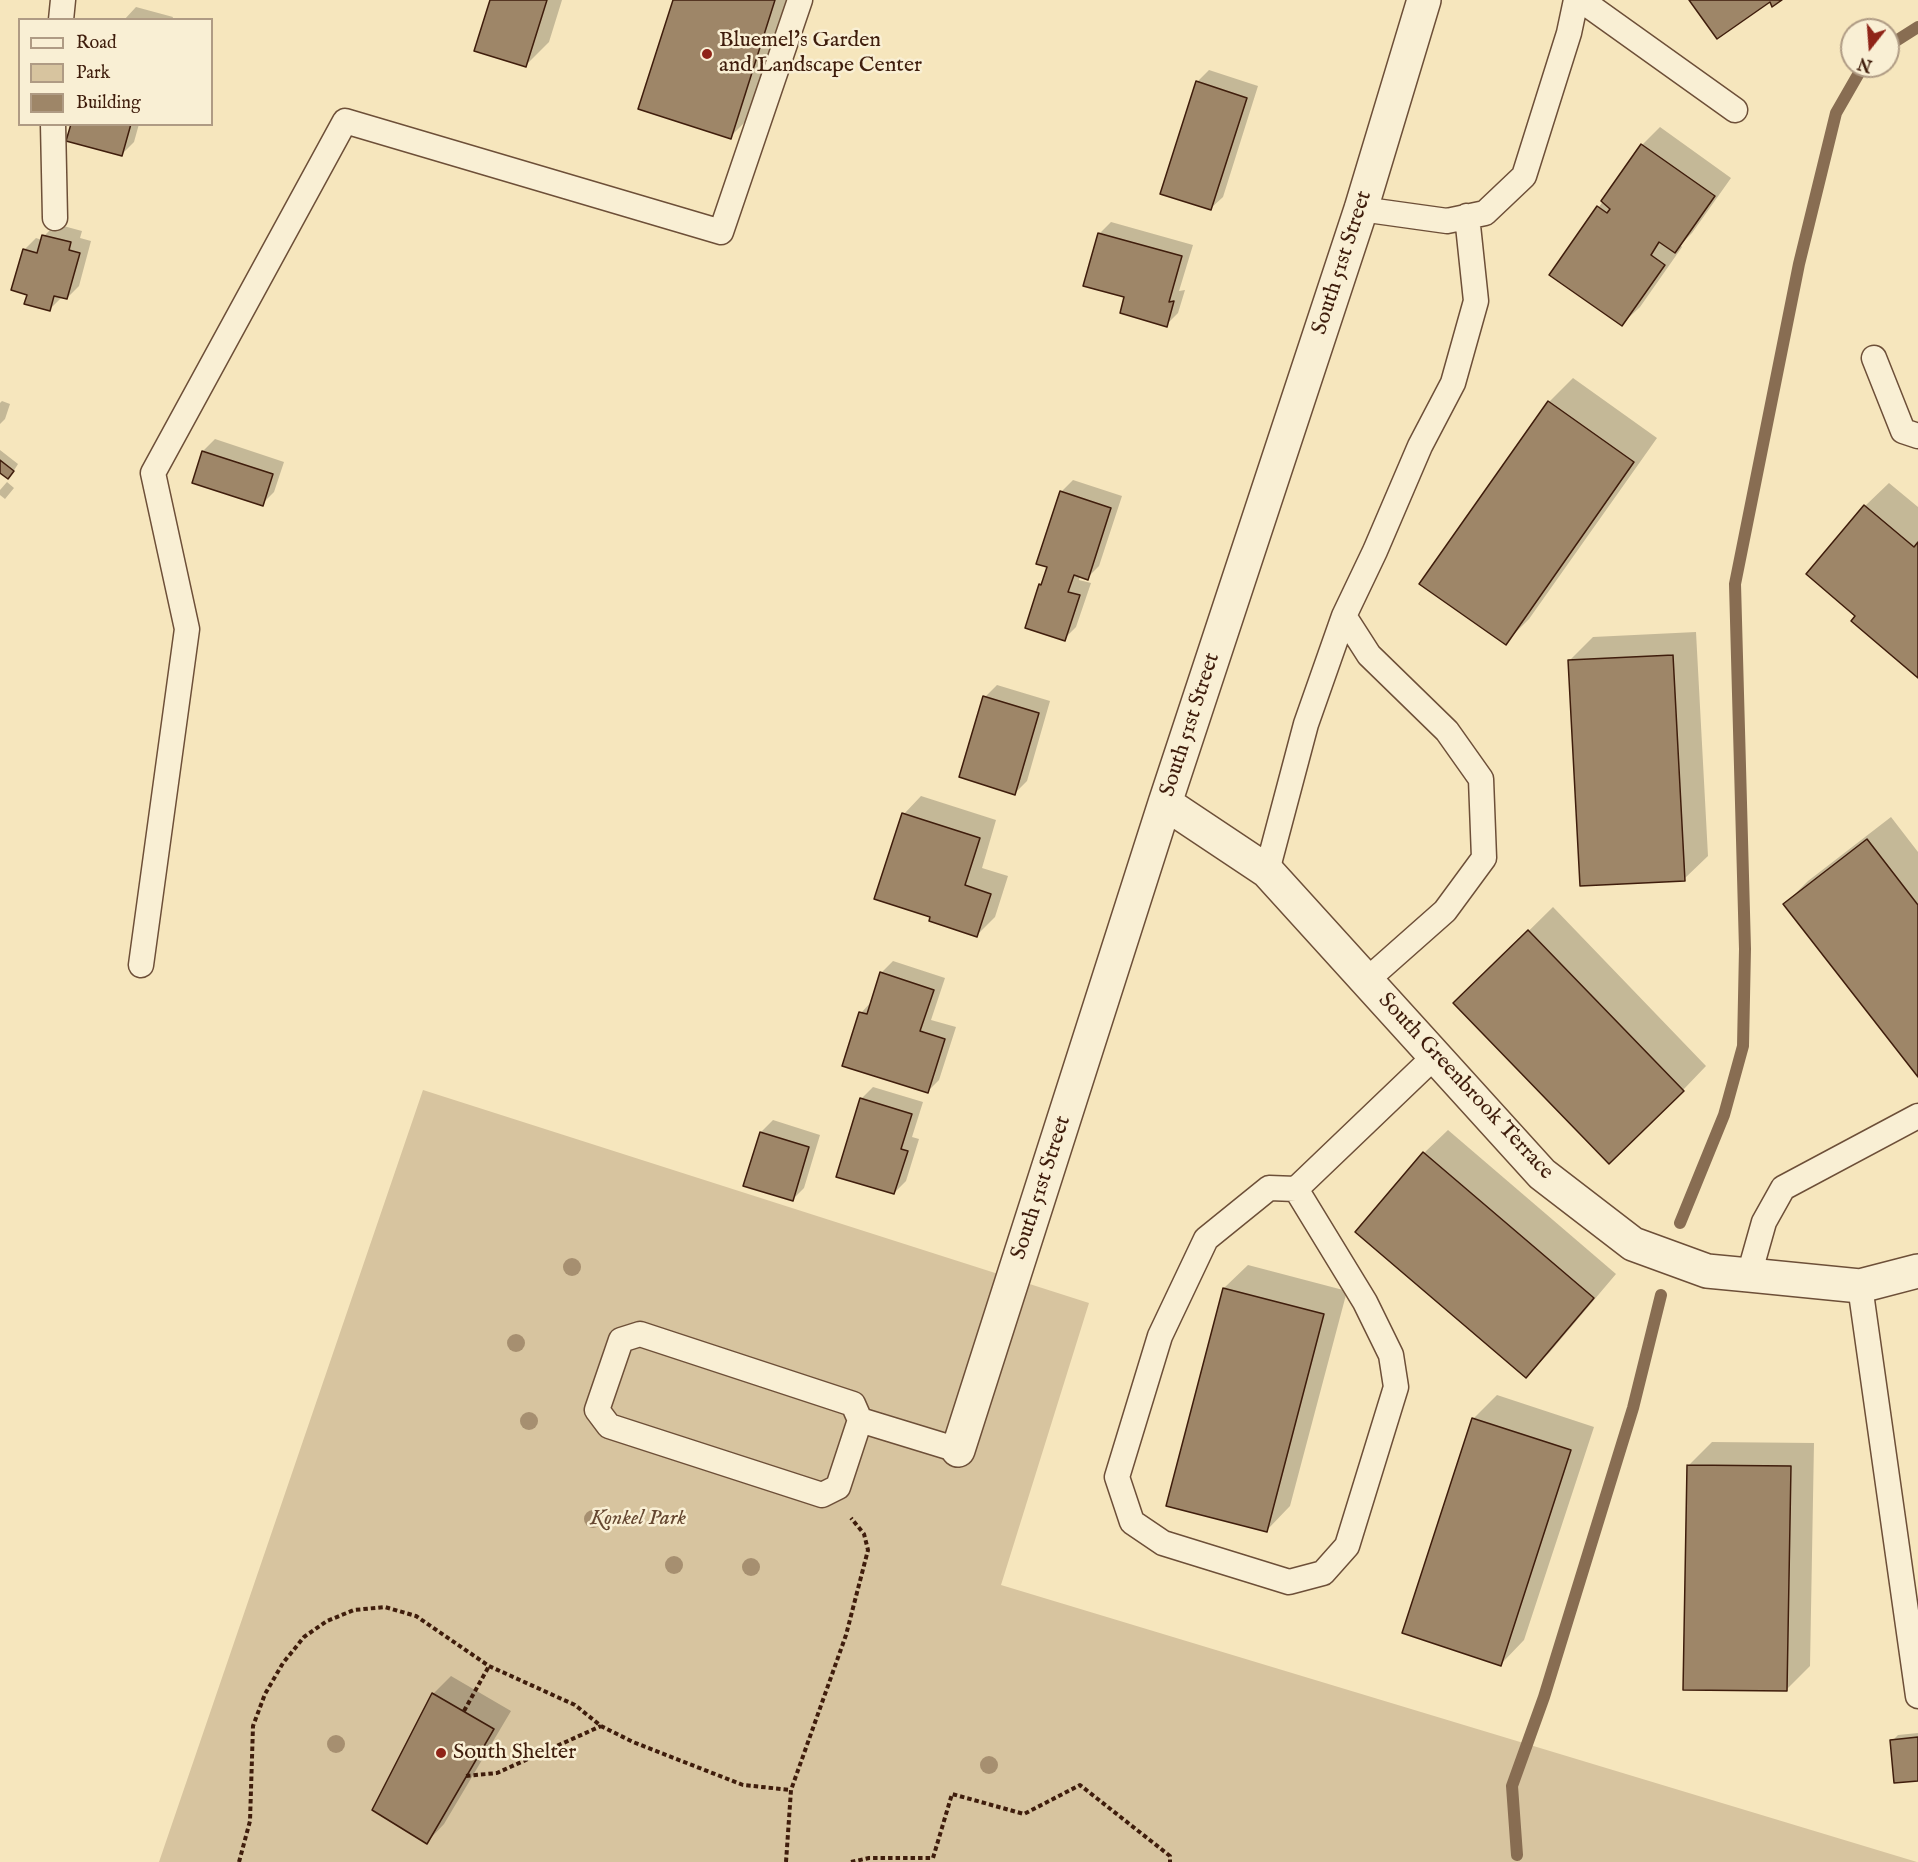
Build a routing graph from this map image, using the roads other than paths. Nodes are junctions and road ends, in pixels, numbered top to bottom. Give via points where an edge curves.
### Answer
1 (63, 0) edge
2 (800, 0) edge
3 (1424, 0) edge
4 (1576, 0) edge
5 (1581, 0) edge
6 (61, 18) edge
7 (1735, 110) dead end
8 (53, 126) edge
9 (1361, 209) junction
10 (1467, 216) junction
11 (55, 218) dead end
12 (1874, 358) dead end
13 (1918, 436) edge
14 (1344, 616) junction
15 (1165, 803) junction
16 (1267, 871) junction
17 (141, 965) dead end
18 (1367, 980) junction
19 (1435, 1056) junction
20 (1918, 1116) edge
21 (1296, 1189) junction
22 (1918, 1271) edge
23 (1749, 1275) junction
24 (1860, 1286) junction
25 (860, 1420) junction
26 (958, 1450) joint
27 (1918, 1696) edge

1 - 6 lane
2 - 17 lane via 721,232 345,121 153,473 187,629
3 - 9 street, South 51st Street
4 - 10 lane via 1524,176 1485,213
5 - 7 lane
8 - 11 lane
9 - 10 lane via 1447,220
9 - 15 street, South 51st Street
10 - 14 lane via 1476,301 1453,383 1420,446
12 - 13 lane via 1903,431
14 - 16 lane via 1306,724
14 - 18 lane via 1369,655 1446,731 1481,779 1484,858 1445,911
15 - 16 street, South Greenbrook Terrace
15 - 26 street, South 51st Street
16 - 18 street, South Greenbrook Terrace
18 - 19 street, South Greenbrook Terrace
19 - 21 lane
19 - 23 street, South Greenbrook Terrace via 1542,1174 1633,1244 1707,1271
20 - 23 lane via 1783,1188 1764,1222
21 - 21 lane via 1269,1188 1206,1239 1160,1336 1117,1477 1132,1522 1163,1543 1289,1582 1323,1573 1347,1546 1396,1387 1391,1356 1365,1302
22 - 24 street, South Greenbrook Terrace
23 - 24 street, South Greenbrook Terrace
24 - 27 lane
25 - 25 lane via 853,1404 640,1334 621,1340 597,1410 609,1425 822,1496 838,1488
25 - 26 lane

